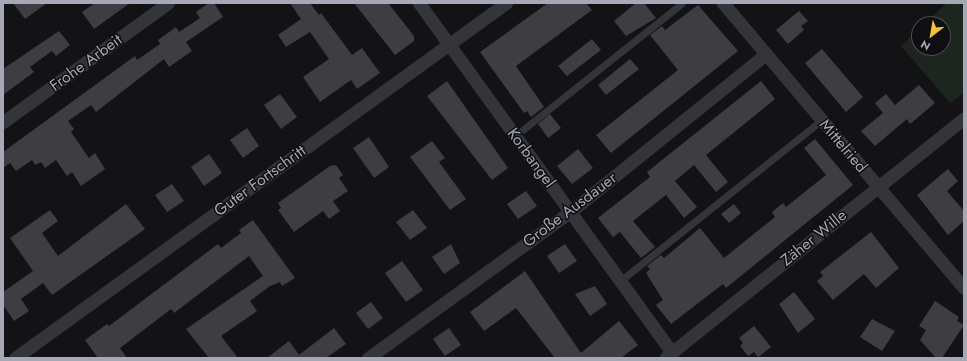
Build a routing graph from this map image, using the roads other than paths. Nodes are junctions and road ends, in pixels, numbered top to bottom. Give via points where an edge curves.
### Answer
1 (168, 3) edge
2 (419, 3) edge
3 (506, 3) edge
4 (682, 3) edge
5 (723, 3) edge
6 (449, 44) junction
7 (766, 54) junction
8 (964, 118) edge
9 (822, 120) junction
10 (3, 122) edge
11 (515, 136) junction
12 (878, 187) junction
13 (570, 212) junction
14 (620, 281) junction
15 (964, 288) edge
16 (668, 355) edge
17 (15, 358) edge
18 (368, 358) edge

1 - 10 street, Frohe Arbeit
2 - 6 street, Korbangel
3 - 6 street, Guter Fortschritt
4 - 11 lane
5 - 7 street, Mittelried
6 - 11 street, Korbangel
6 - 17 street, Guter Fortschritt
7 - 9 street, Mittelried
7 - 13 street, Große Ausdauer
8 - 12 street, Zäher Wille
9 - 12 street, Mittelried
9 - 14 lane
11 - 13 street, Korbangel
12 - 15 street, Mittelried
12 - 16 street, Zäher Wille
13 - 14 street, Korbangel
13 - 18 street, Große Ausdauer
14 - 16 street, Korbangel

